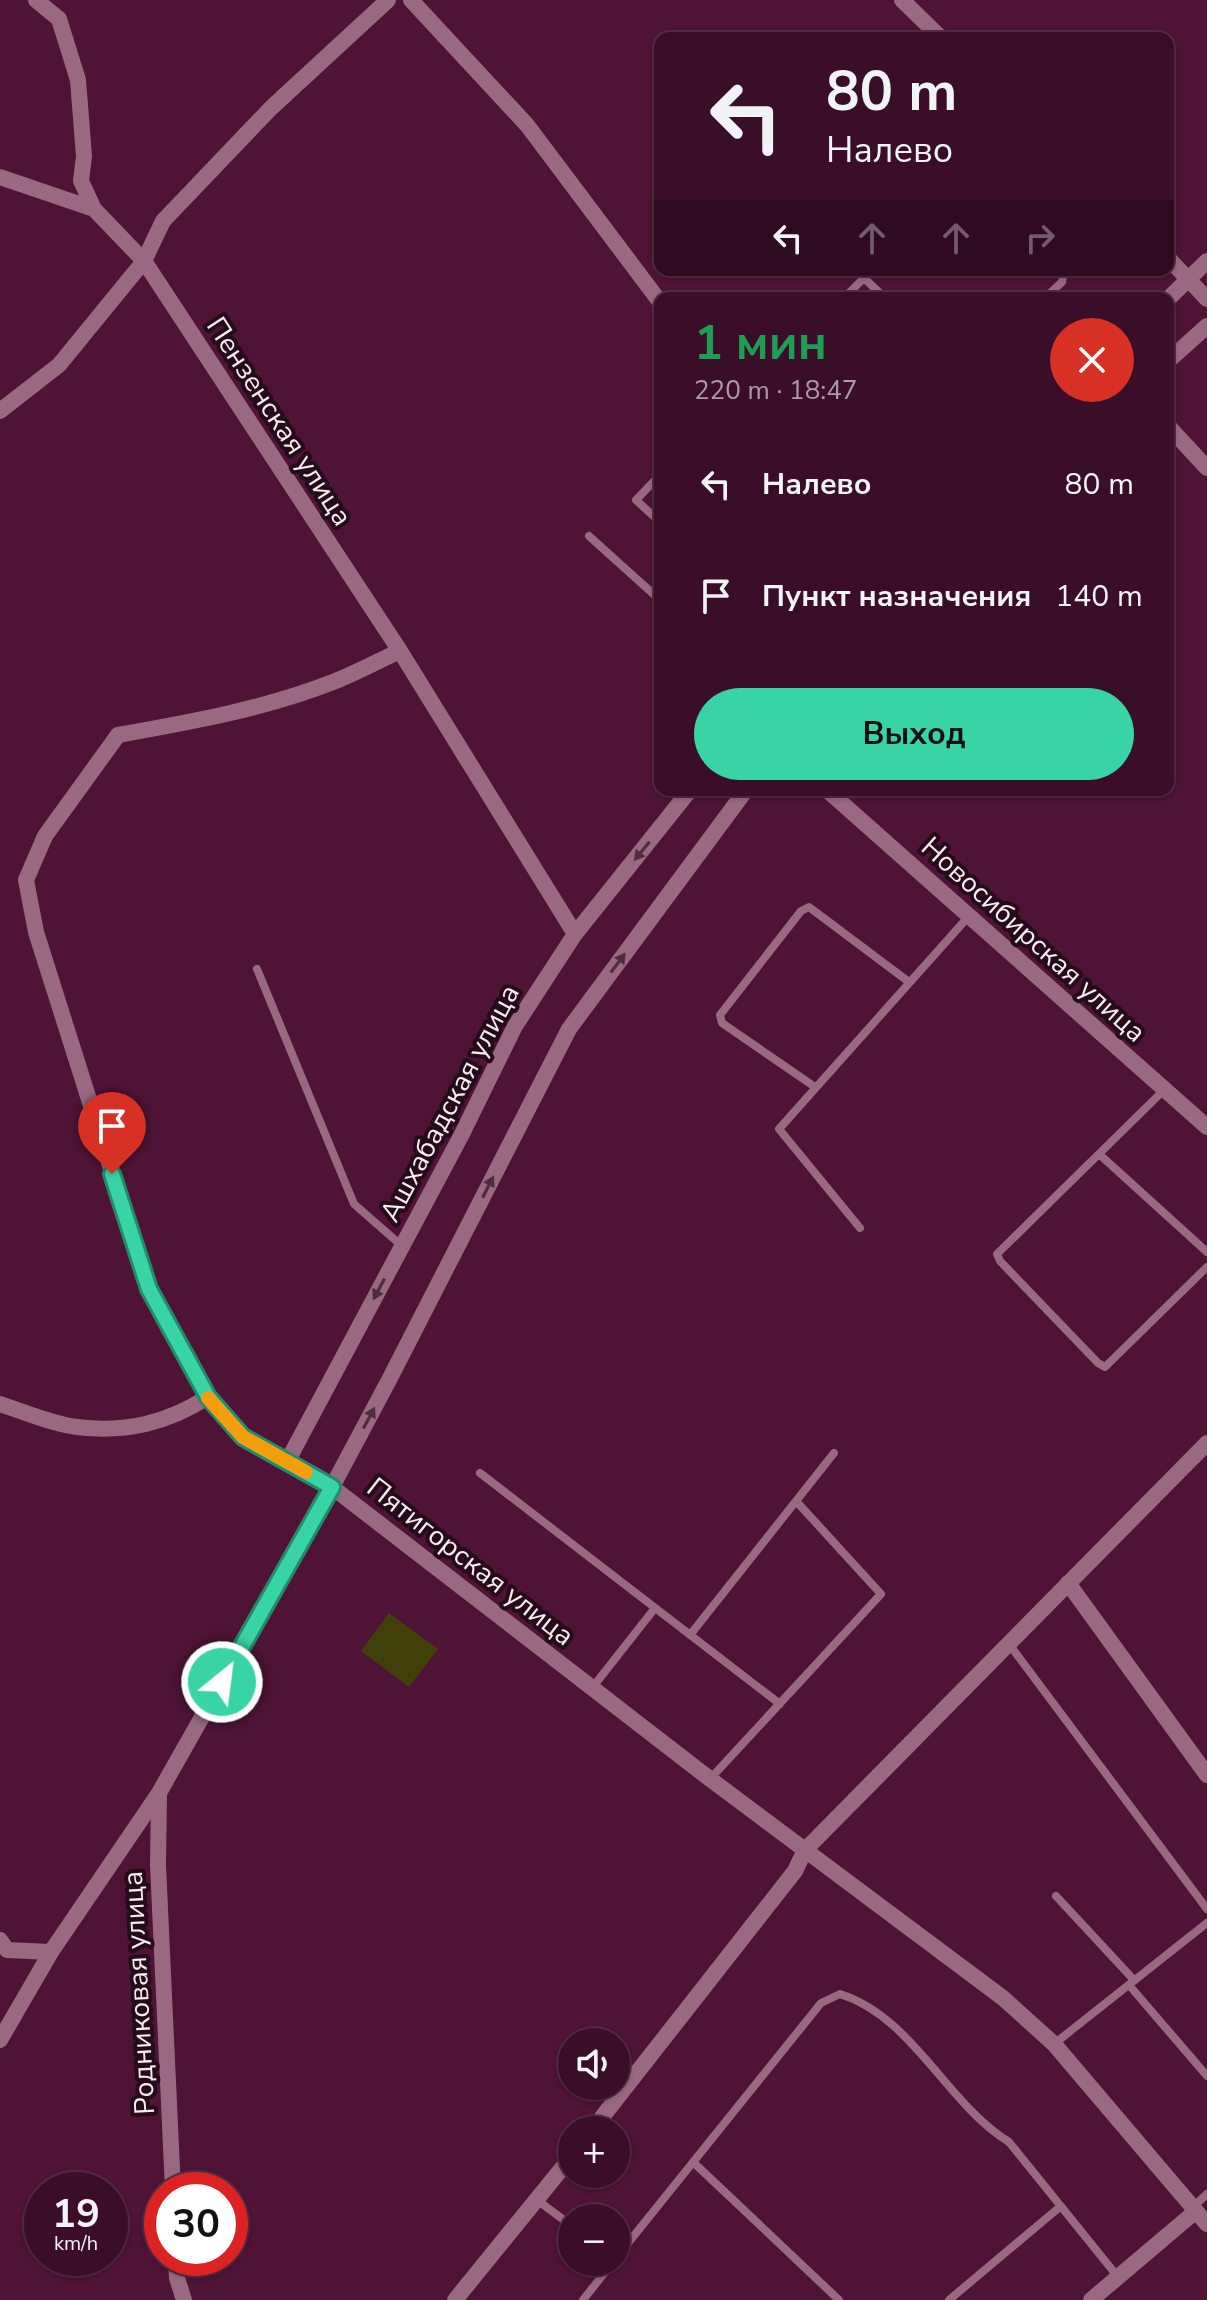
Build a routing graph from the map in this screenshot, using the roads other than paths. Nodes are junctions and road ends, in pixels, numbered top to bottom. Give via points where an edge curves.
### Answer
1 (36, 0) edge
2 (388, 0) edge
3 (411, 0) edge
4 (902, 0) edge
5 (935, 32) edge
6 (0, 177) edge
7 (94, 209) junction
8 (144, 261) junction
9 (1207, 261) edge
10 (1174, 264) edge
11 (864, 276) edge
12 (868, 276) edge
13 (1063, 276) edge
14 (1189, 279) junction
15 (850, 292) edge
16 (880, 292) edge
17 (1051, 292) edge
18 (1174, 293) edge
19 (654, 294) edge
20 (1207, 299) edge
21 (1207, 326) edge
22 (1174, 356) edge
23 (0, 411) edge
24 (1174, 432) edge
25 (1207, 468) edge
26 (654, 481) edge
27 (654, 517) edge
28 (589, 536) dead end
29 (654, 595) edge
30 (400, 651) junction
31 (685, 796) edge
32 (742, 796) edge
33 (834, 796) edge
34 (969, 916) junction
35 (575, 934) junction
36 (257, 969) dead end
37 (909, 982) junction
38 (815, 1087) junction
39 (1164, 1089) junction
40 (1207, 1127) edge
41 (1099, 1154) junction
42 (860, 1228) dead end
43 (402, 1246) junction
44 (1207, 1252) edge
45 (1207, 1267) edge
46 (208, 1397) junction
47 (0, 1404) edge
48 (1207, 1443) edge
49 (834, 1453) dead end
50 (287, 1462) junction
51 (480, 1473) dead end
52 (332, 1487) junction
53 (796, 1501) junction
54 (1068, 1583) junction
55 (655, 1608) junction
56 (690, 1635) junction
57 (1009, 1643) junction
58 (592, 1688) junction
59 (780, 1704) junction
60 (1207, 1775) edge
61 (710, 1779) junction
62 (159, 1793) junction
63 (805, 1850) junction
64 (1056, 1896) dead end
65 (1207, 1909) edge
66 (1207, 1923) edge
67 (0, 1940) edge
68 (51, 1952) junction
69 (1132, 1983) junction
70 (0, 2040) edge
71 (1054, 2044) junction
72 (1207, 2076) edge
73 (603, 2116) edge
74 (693, 2162) junction
75 (172, 2172) edge
76 (558, 2174) edge
77 (1207, 2194) edge
78 (537, 2200) junction
79 (1061, 2206) junction
80 (1194, 2209) junction
81 (558, 2216) edge
82 (1207, 2224) edge
83 (630, 2240) edge
84 (177, 2276) edge
85 (602, 2276) edge
86 (1118, 2277) junction
87 (184, 2300) edge
88 (455, 2300) edge
89 (583, 2300) edge
90 (839, 2300) edge
91 (949, 2300) edge
92 (1091, 2300) edge

1 - 7 street, Пензенская улица via 59,19 78,80 81,181
2 - 8 street via 271,108 163,221
3 - 19 street via 527,125
4 - 5 street
6 - 7 street
7 - 8 street, Пензенская улица
8 - 23 street via 59,365
8 - 30 street, Пензенская улица
9 - 14 street
10 - 14 street
11 - 15 lane
12 - 16 lane
13 - 17 lane
14 - 18 street
14 - 20 street
21 - 22 street
24 - 25 street
26 - 27 lane via 636,500
28 - 29 lane
30 - 35 street, Пензенская улица
30 - 46 street, Пятигорская улица via 278,701 118,735 45,836 26,880 36,932 149,1289
31 -> 35 street, Ашхабадская улица
52 -> 32 street via 569,1029
33 - 34 street, Новосибирская улица
34 - 37 lane
34 - 39 street, Новосибирская улица
35 - 43 street, Ашхабадская улица via 515,1026
36 - 43 lane via 354,1204
37 - 38 lane
37 - 38 lane via 809,907 801,911 720,1015 722,1023
38 - 42 lane via 779,1129
39 - 40 street, Новосибирская улица
39 - 41 lane
41 - 44 lane
41 - 45 lane via 997,1254 1011,1273 1105,1367
43 -> 50 street, Ашхабадская улица
46 - 47 street via 179,1415 127,1428 76,1427
46 - 50 street, Пятигорская улица via 243,1437
48 - 54 street
49 - 53 lane
50 - 52 street, Пятигорская улица
51 - 55 lane
52 - 58 street, Пятигорская улица
52 - 62 street
53 - 56 lane
53 - 59 lane via 881,1594
54 - 57 street
54 - 60 street
55 - 56 lane
55 - 58 lane
56 - 59 lane
57 - 63 street
57 - 65 lane
58 - 61 street, Пятигорская улица
59 - 61 lane
61 - 63 street, Пятигорская улица
62 - 68 street
62 - 75 street, Родниковая улица
63 - 71 street, Пятигорская улица via 1003,1998
63 - 73 street via 795,1871
64 - 69 lane
66 - 69 lane
67 - 68 street via 7,1950
68 - 70 street
69 - 71 lane
69 - 72 lane
71 - 80 street, Пятигорская улица
74 - 79 lane via 821,2003 840,1994 862,2001 900,2032 987,2128 1009,2142
74 - 83 lane
74 - 90 lane
76 - 78 street
77 - 80 lane
78 - 81 lane
78 - 88 street
79 - 86 lane
79 - 91 lane
80 - 82 street, Пятигорская улица
80 - 86 street
84 - 87 street
85 - 89 lane
86 - 92 street

